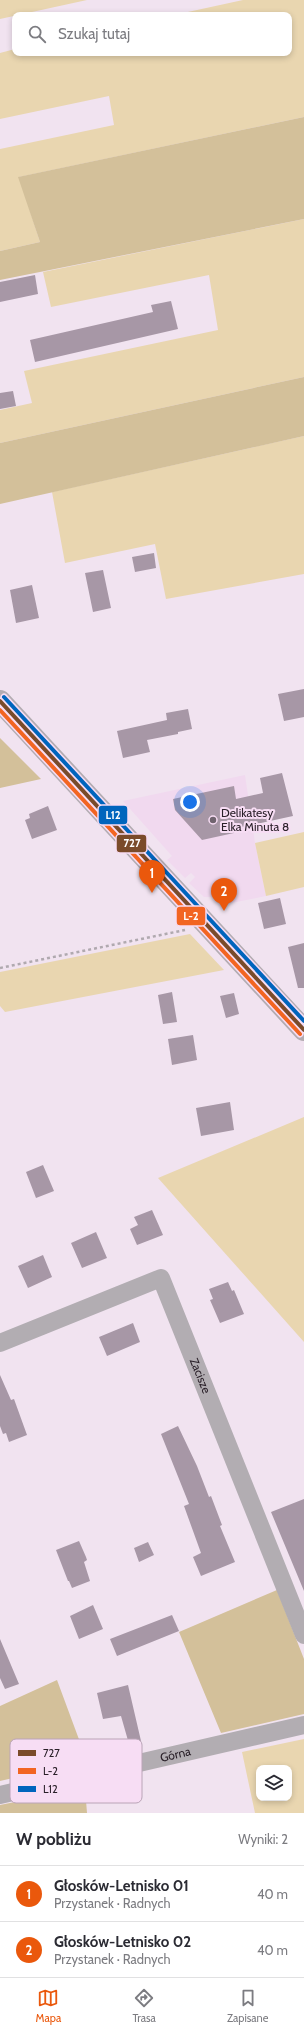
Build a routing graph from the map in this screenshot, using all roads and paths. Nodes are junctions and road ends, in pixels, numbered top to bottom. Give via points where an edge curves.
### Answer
1 (0, 701) edge
2 (185, 930) dead end
3 (0, 968) edge
4 (304, 1030) edge
5 (0, 1343) edge
6 (304, 1635) edge
7 (304, 1725) edge
8 (142, 1762) edge
9 (10, 1793) edge
10 (0, 1795) edge

1 - 4 street
2 - 3 path
5 - 6 street, Zacisze via 160,1278
7 - 8 street, Górna
9 - 10 street, Górna

